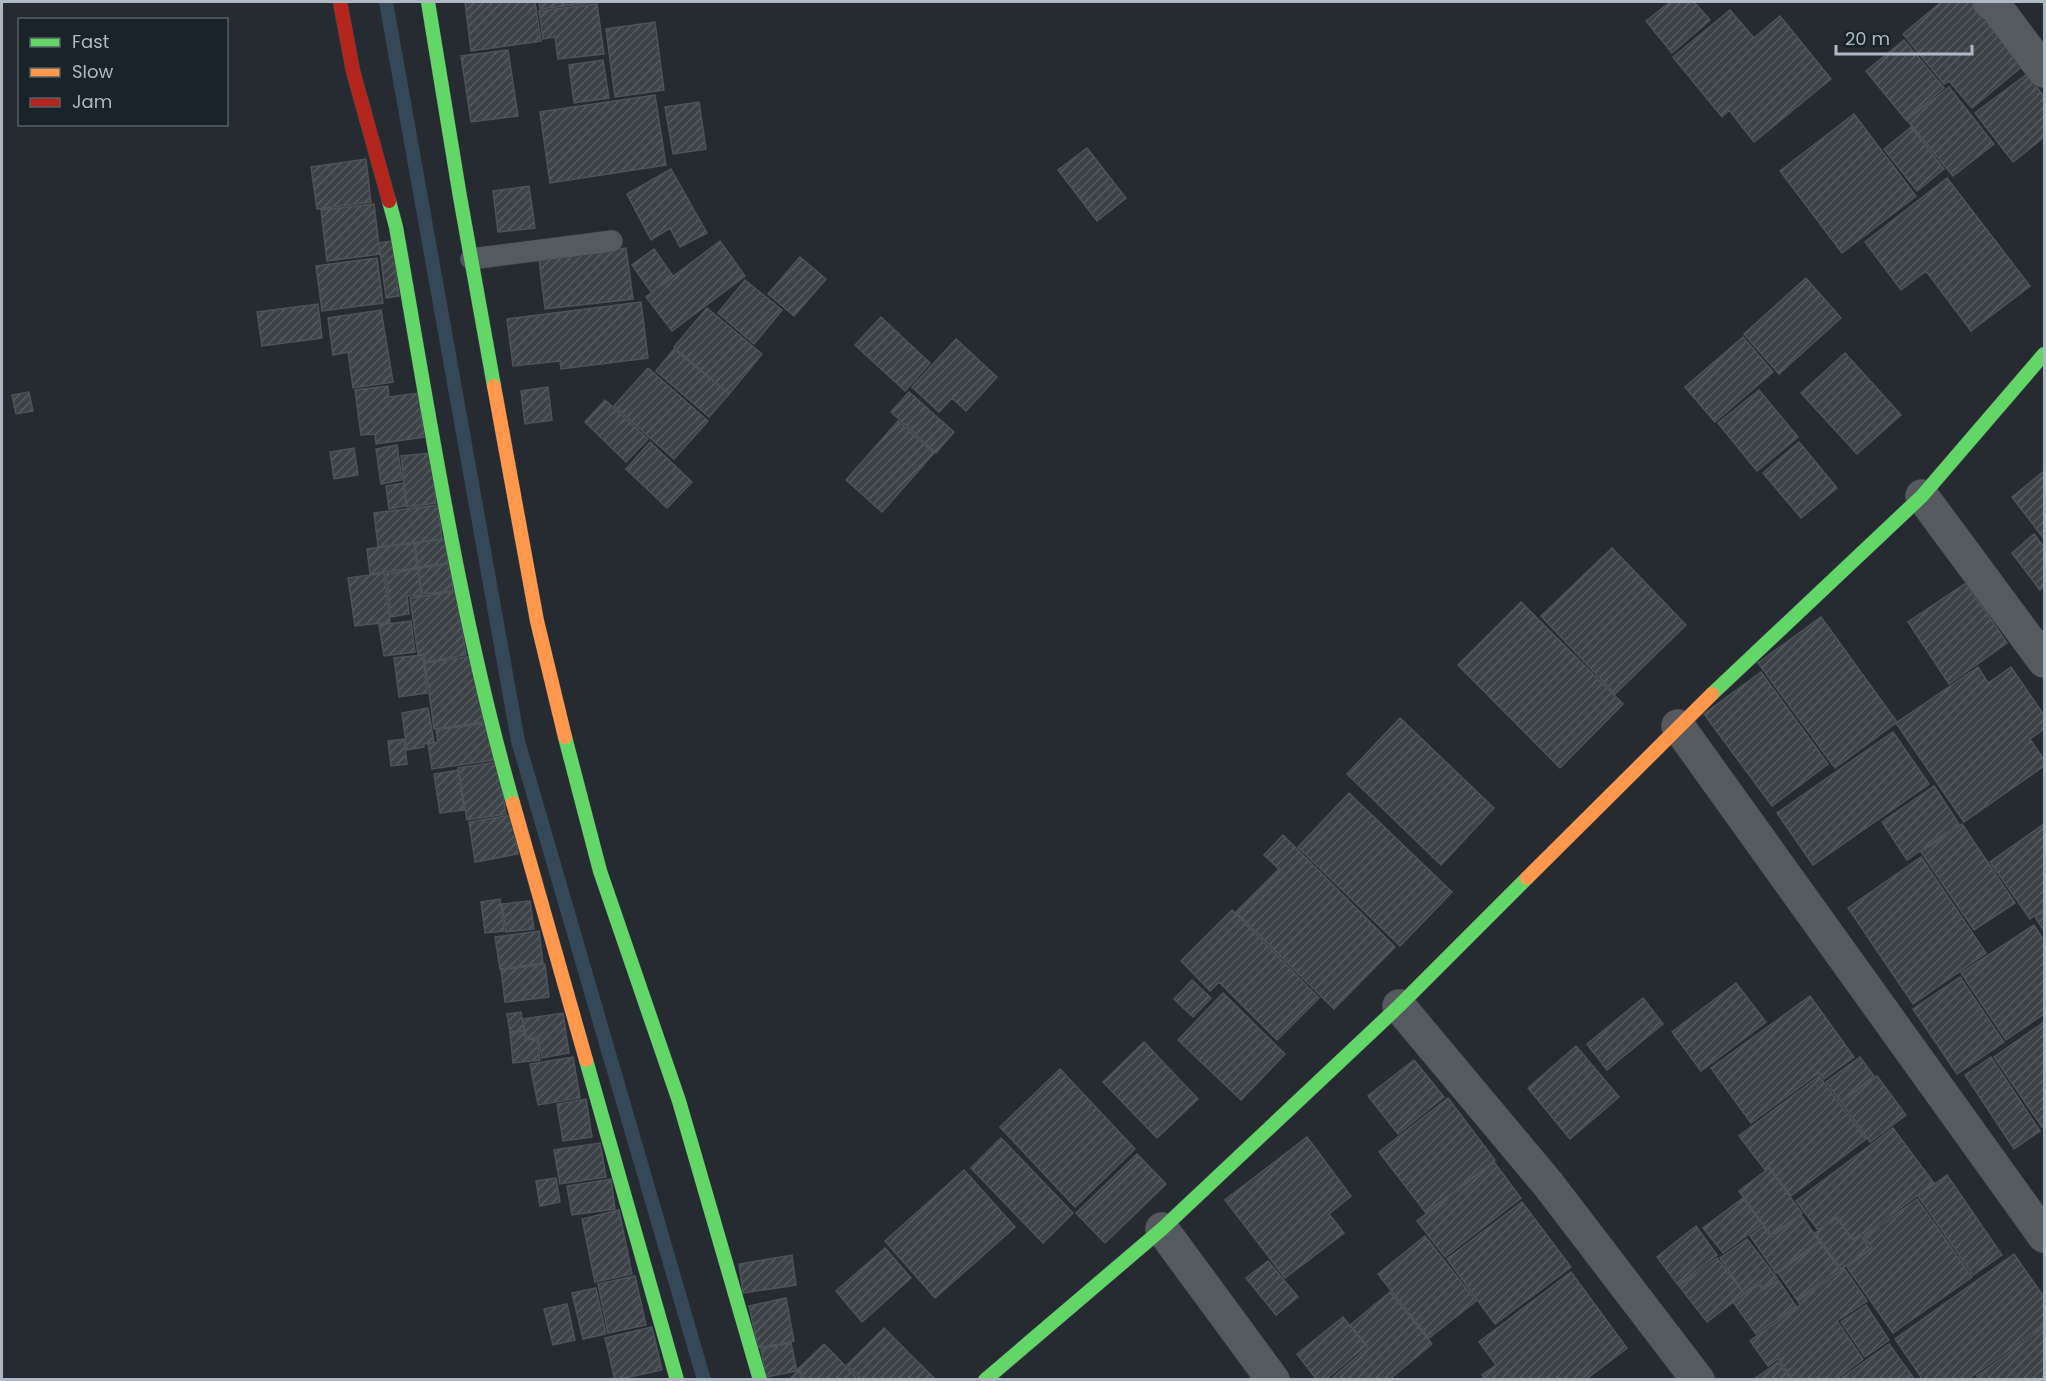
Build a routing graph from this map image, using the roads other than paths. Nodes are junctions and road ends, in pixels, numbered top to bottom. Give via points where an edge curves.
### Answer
1 (340, 2) edge
2 (428, 2) edge
3 (1989, 2) edge
4 (2044, 71) edge
5 (612, 241) dead end
6 (471, 259) junction
7 (2044, 354) edge
8 (1922, 496) junction
9 (2044, 660) edge
10 (1678, 726) junction
11 (1399, 1006) junction
12 (1162, 1229) junction
13 (2044, 1236) edge
14 (676, 1380) edge
15 (760, 1380) edge
16 (985, 1380) edge
17 (1273, 1380) edge
18 (1698, 1380) edge

1 - 14 street via 353,71 396,226 448,522 494,738
2 - 6 street
3 - 4 street
5 - 6 lane
6 - 15 street via 537,621 568,750 600,871 679,1101
7 - 8 street
8 - 9 street
8 - 10 street
10 - 11 street
10 - 13 street
11 - 12 street
11 - 18 street via 1548,1184
12 - 16 street
12 - 17 street

